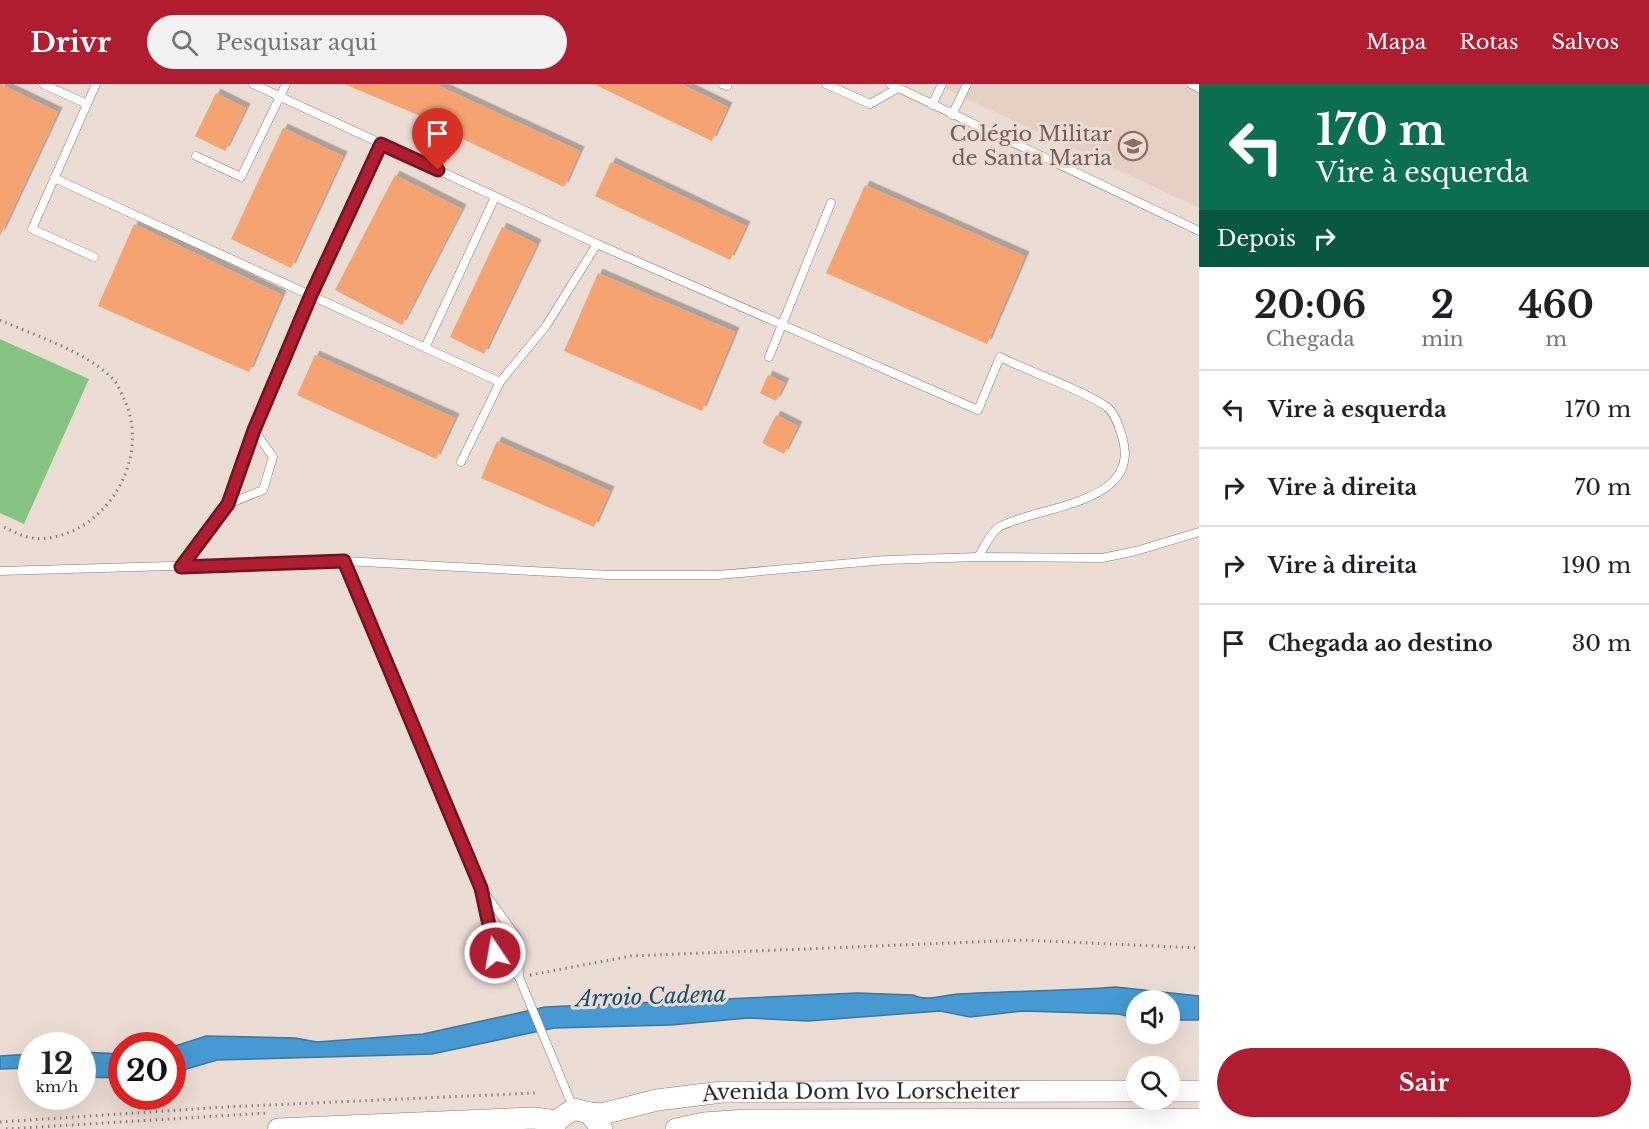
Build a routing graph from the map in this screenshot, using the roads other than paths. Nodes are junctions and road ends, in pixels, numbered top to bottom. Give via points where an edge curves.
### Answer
1 (43, 84) edge
2 (96, 84) edge
3 (253, 84) edge
4 (286, 84) edge
5 (826, 84) edge
6 (942, 84) edge
7 (967, 84) edge
8 (1191, 84) edge
9 (894, 86) edge
10 (1199, 88) edge
11 (280, 97) junction
12 (87, 104) junction
13 (932, 105) junction
14 (952, 115) junction
15 (381, 144) junction
16 (196, 156) dead end
17 (54, 178) junction
18 (495, 197) junction
19 (831, 203) dead end
20 (1199, 231) edge
21 (597, 244) junction
22 (94, 257) dead end
23 (311, 295) junction
24 (782, 326) junction
25 (425, 348) junction
26 (769, 357) dead end
27 (500, 382) junction
28 (254, 430) junction
29 (461, 462) dead end
30 (228, 504) junction
31 (1199, 531) edge
32 (978, 557) junction
33 (344, 561) junction
34 (181, 567) junction
35 (0, 571) edge
36 (481, 888) junction
37 (519, 977) junction
38 (1126, 1091) edge
39 (1180, 1091) edge
40 (1199, 1091) edge
41 (588, 1117) edge
42 (1199, 1119) edge
43 (555, 1125) edge
44 (278, 1129) edge
45 (676, 1129) edge

1 - 12 lane
2 - 12 lane
3 - 11 lane
4 - 11 lane
5 - 9 lane via 870,104
6 - 13 lane
7 - 14 lane
8 - 10 lane
9 - 13 lane
11 - 15 lane
11 - 16 lane via 241,177
12 - 17 lane
13 - 14 lane
14 - 20 lane
15 - 18 lane
15 - 23 lane
17 - 22 lane via 32,229
17 - 23 lane
18 - 21 lane
18 - 25 lane
19 - 24 lane
21 - 24 lane
21 - 27 lane via 546,326
23 - 25 lane
23 - 28 lane
24 - 26 lane
24 - 32 lane via 978,410 1000,357 1107,406 1119,425 1125,449 1122,470 1112,485 1089,497 997,528
25 - 27 lane
27 - 29 lane
28 - 30 lane
28 - 30 lane via 273,457 263,490
30 - 34 lane
31 - 32 lane via 1102,558
32 - 33 lane via 886,560 718,575 609,575
33 - 34 lane
33 - 36 lane
34 - 35 lane
36 - 37 lane via 495,953
36 - 37 lane via 518,939
37 - 41 lane via 555,1064
38 - 41 main road, Avenida Dom Ivo Lorscheiter via 722,1092 657,1100
39 - 40 main road
41 - 43 main road, Avenida Dom Ivo Lorscheiter
42 - 45 main road, Avenida Dom Ivo Lorscheiter via 747,1120
43 - 44 main road, Avenida Dom Ivo Lorscheiter via 525,1118

